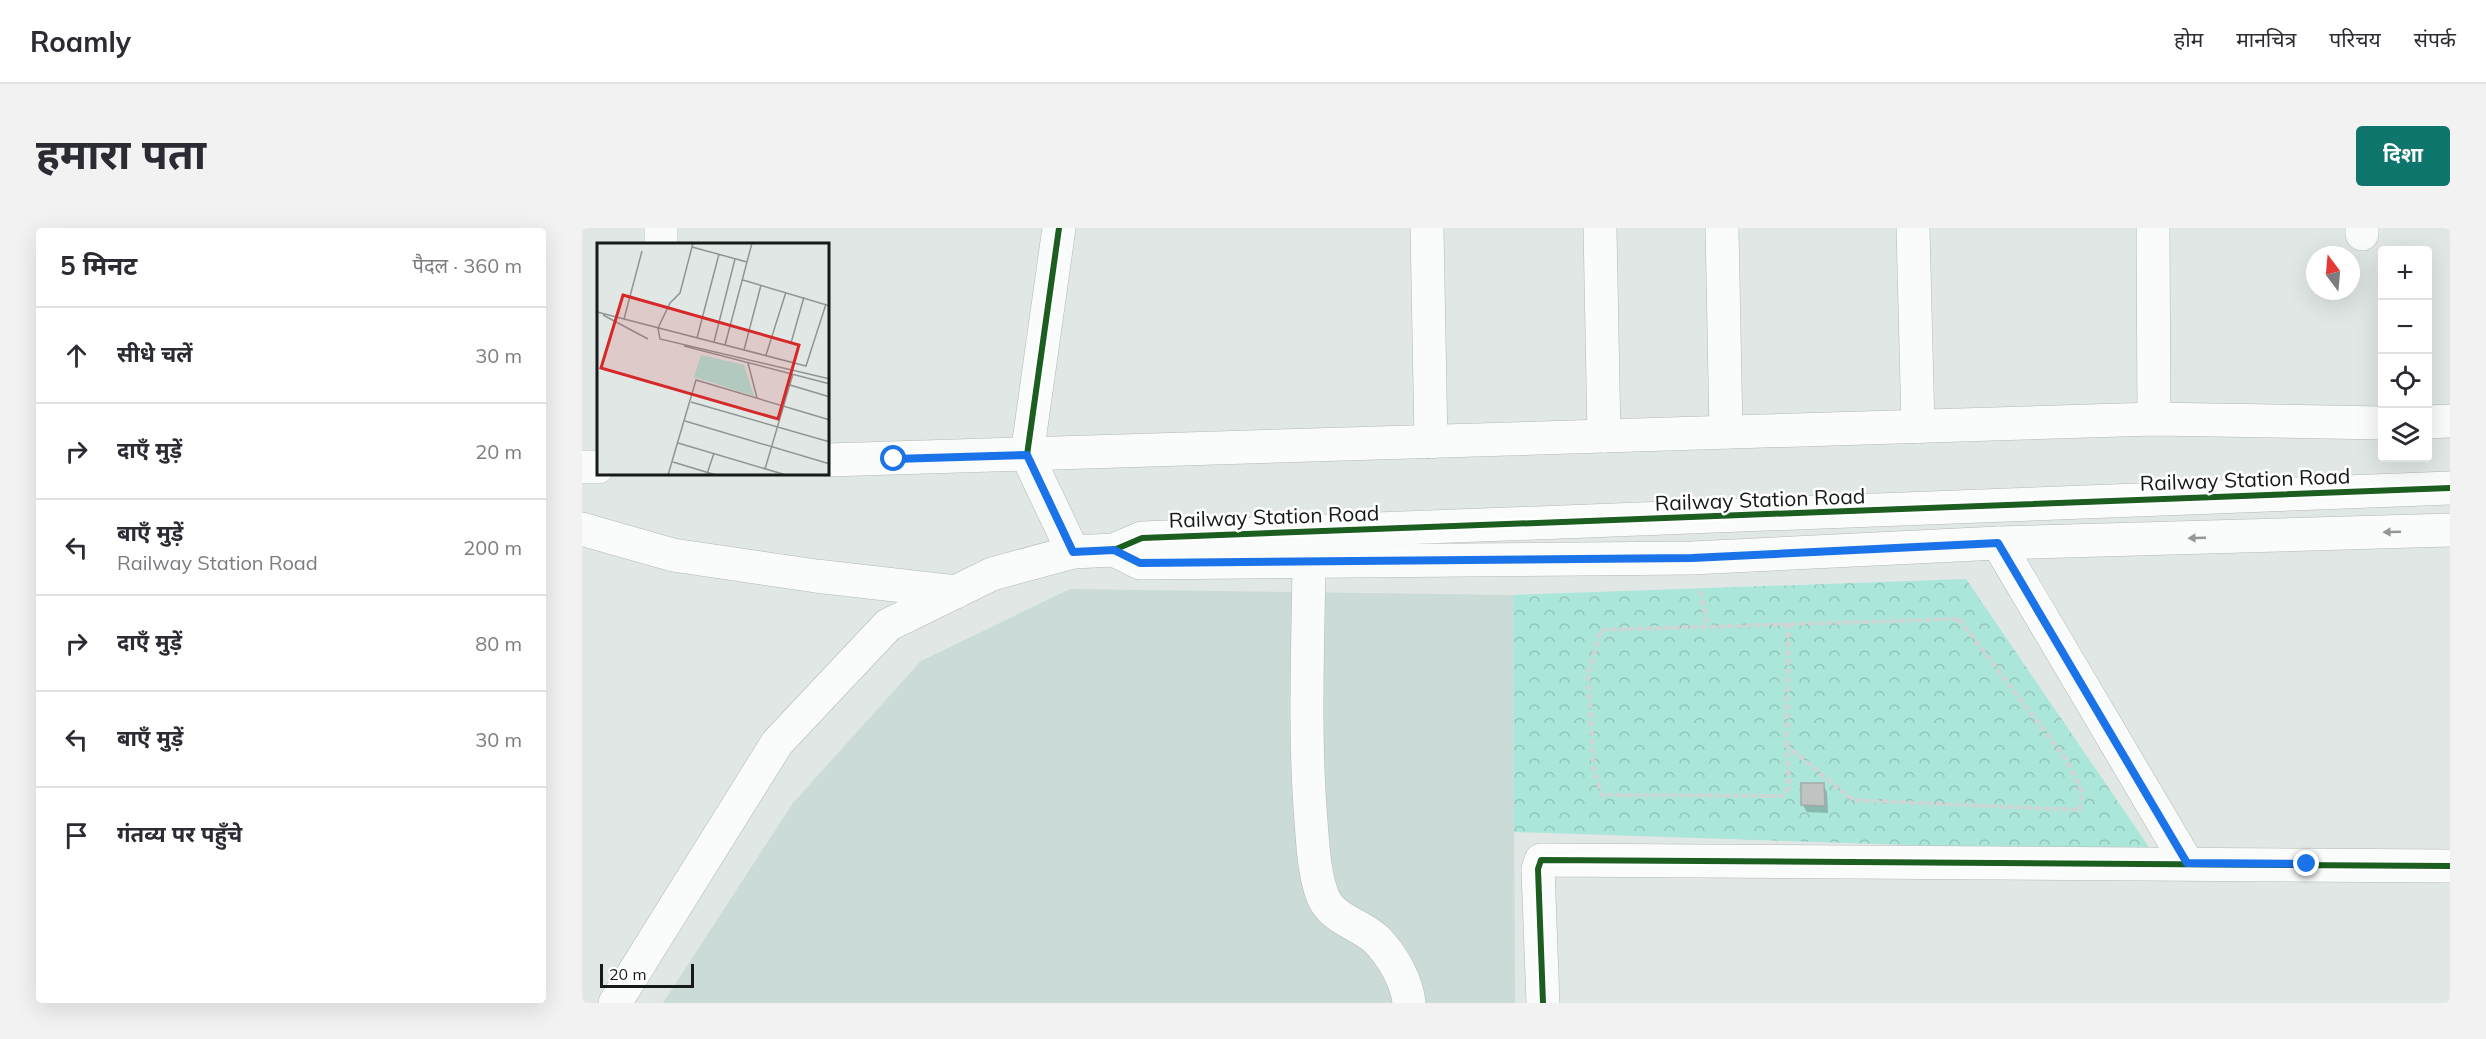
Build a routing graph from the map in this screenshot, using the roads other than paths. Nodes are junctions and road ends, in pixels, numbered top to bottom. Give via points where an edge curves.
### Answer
1 (1059, 228) edge
2 (1427, 228) edge
3 (1600, 228) edge
4 (1722, 228) edge
5 (1913, 228) edge
6 (2152, 228) edge
7 (2154, 419) junction
8 (2450, 421) edge
9 (2432, 422) edge
10 (2378, 423) edge
11 (1918, 427) junction
12 (1726, 432) junction
13 (1604, 436) junction
14 (1431, 442) junction
15 (1027, 455) junction
16 (830, 460) edge
17 (2450, 488) edge
18 (582, 529) edge
19 (2450, 530) edge
20 (1998, 543) junction
21 (1114, 550) junction
22 (1073, 552) junction
23 (1309, 562) junction
24 (956, 591) junction
25 (2187, 863) junction
26 (2450, 866) edge
27 (615, 1003) edge
28 (1408, 1003) edge
29 (1543, 1003) edge

1 - 15 street
2 - 14 street
3 - 13 street
4 - 12 street
5 - 11 street
6 - 7 street
7 - 10 street
7 - 11 street
8 - 9 street
11 - 12 street
12 - 13 street
13 - 14 street
14 - 15 street
15 - 16 street
15 - 22 street
17 - 21 street, Railway Station Road via 1142,538
18 - 24 street via 673,555
19 -> 20 street, Railway Station Road
20 - 23 street, Railway Station Road via 1692,558
20 - 25 street
21 - 22 street, Railway Station Road
21 - 23 street, Railway Station Road via 1140,563
22 - 24 street, Railway Station Road via 992,574
23 - 28 street via 1306,762 1317,869 1324,899 1337,915 1376,939 1398,969
24 - 27 street, Railway Station Road via 888,625 777,743
25 - 26 street
25 - 29 street via 1541,860 1538,869

